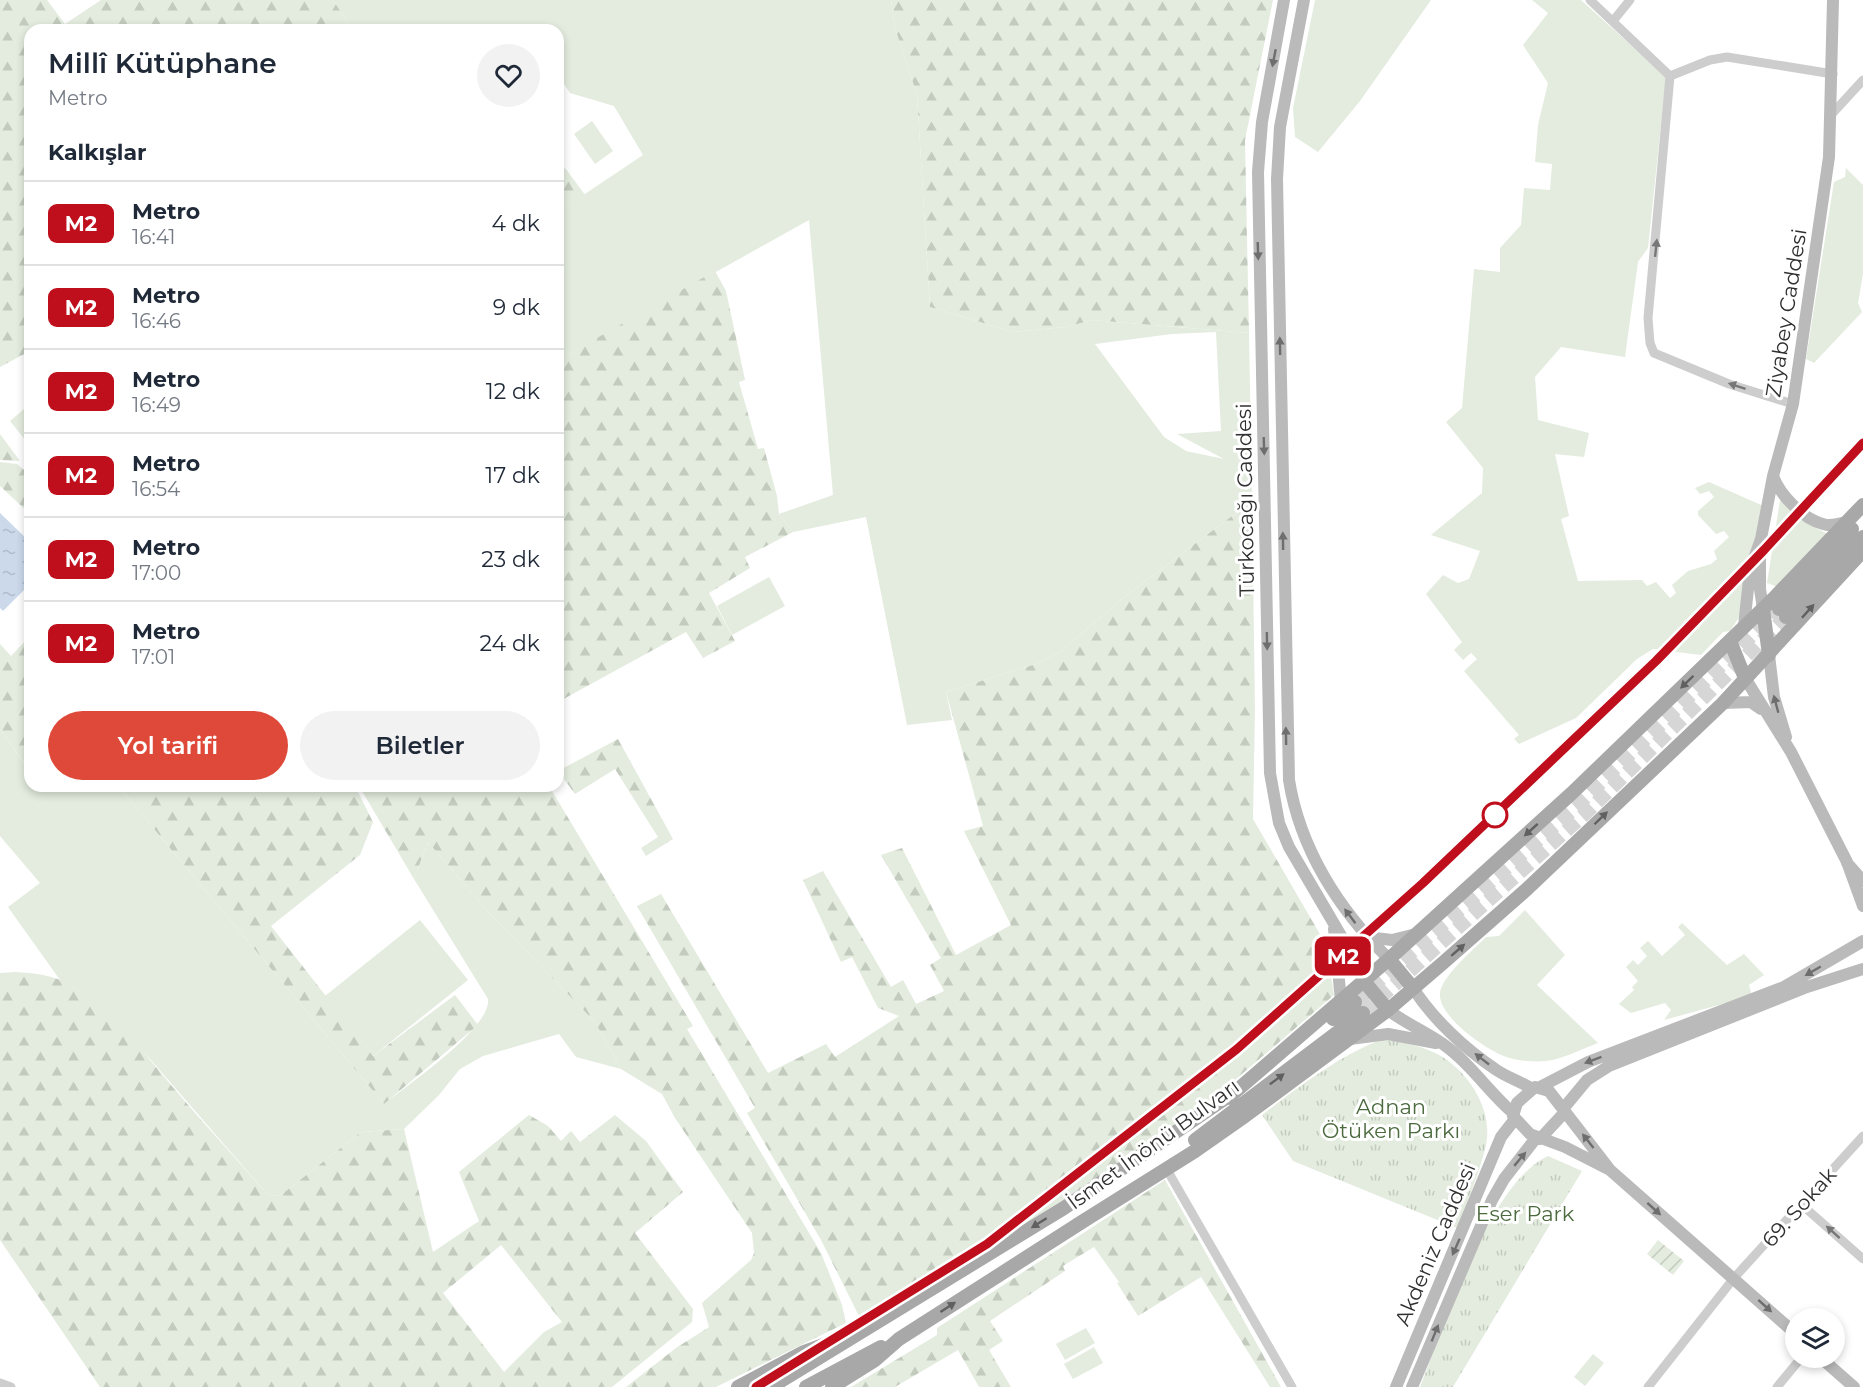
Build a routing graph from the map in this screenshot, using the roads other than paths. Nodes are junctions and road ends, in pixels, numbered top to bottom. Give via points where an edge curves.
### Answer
1 (1284, 0) edge
2 (1304, 0) edge
3 (1590, 0) edge
4 (1630, 0) edge
5 (1833, 0) edge
6 (1613, 21) junction
7 (1833, 74) junction
8 (1670, 76) junction
9 (1863, 80) edge
10 (1831, 116) junction
11 (1262, 122) junction
12 (1280, 127) junction
13 (1793, 404) junction
14 (1282, 471) junction
15 (1773, 476) junction
16 (1265, 477) junction
17 (1282, 486) junction
18 (1264, 492) junction
19 (1863, 505) edge
20 (1863, 516) edge
21 (1846, 522) junction
22 (1863, 537) edge
23 (1761, 539) junction
24 (1863, 551) edge
25 (1763, 609) junction
26 (1744, 626) junction
27 (1730, 641) junction
28 (1769, 655) junction
29 (1745, 678) junction
30 (1723, 703) junction
31 (1764, 711) junction
32 (1791, 752) junction
33 (1846, 862) junction
34 (1863, 881) edge
35 (1863, 906) edge
36 (1332, 922) junction
37 (1418, 933) junction
38 (1366, 937) junction
39 (1863, 941) edge
40 (1389, 959) junction
41 (1863, 969) edge
42 (1363, 980) junction
43 (1413, 988) junction
44 (1353, 1005) junction
45 (1388, 1010) junction
46 (1350, 1039) junction
47 (1443, 1044) junction
48 (1536, 1088) junction
49 (1564, 1111) junction
50 (1514, 1115) junction
51 (1863, 1136) edge
52 (1538, 1138) junction
53 (1166, 1168) junction
54 (1610, 1170) junction
55 (1802, 1204) junction
56 (1077, 1225) junction
57 (1863, 1259) edge
58 (1734, 1278) junction
59 (1785, 1324) edge
60 (866, 1330) junction
61 (899, 1339) junction
62 (1793, 1368) edge
63 (1832, 1368) edge
64 (0, 1383) edge
65 (11, 1387) edge
66 (738, 1387) edge
67 (753, 1387) edge
68 (771, 1387) edge
69 (806, 1387) edge
70 (832, 1387) edge
71 (1292, 1387) edge
72 (1396, 1387) edge
73 (1412, 1387) edge
74 (1648, 1387) edge
75 (1777, 1387) edge
76 (1854, 1387) edge

1 -> 11 main road, Türkocağı Caddesi
2 - 12 main road, Türkocağı Caddesi
3 - 6 street
4 - 6 street
5 - 7 main road, Ziyabey Caddesi
6 - 8 street
7 - 8 street via 1727,57
7 - 10 main road, Ziyabey Caddesi
13 -> 8 street via 1666,359 1654,353 1650,343 1648,318
9 - 10 street
10 - 13 main road, Ziyabey Caddesi via 1829,157
11 - 12 main road
11 -> 16 main road, Türkocağı Caddesi via 1257,172
14 -> 12 main road, Türkocağı Caddesi via 1277,179
13 - 15 main road, Ziyabey Caddesi
14 - 16 main road
14 - 17 main road, Türkocağı Caddesi
15 - 21 main road via 1777,488 1811,519 1833,526
15 - 23 main road, Ziyabey Caddesi
16 - 18 main road, Türkocağı Caddesi
17 - 18 main road
38 -> 17 main road, Türkocağı Caddesi via 1308,847 1292,802 1287,758
18 -> 36 main road, Türkocağı Caddesi via 1273,800 1289,847
19 - 21 main road
20 - 22 main road via 1783,613
21 - 25 main road
23 - 25 main road
23 - 26 main road, Ziyabey Caddesi via 1750,570
28 -> 24 main road
25 - 26 main road
25 - 28 main road
26 - 27 main road
27 - 29 main road
27 -> 37 main road via 1572,793
28 - 29 main road
32 -> 28 main road via 1774,697
29 - 30 main road
29 - 31 main road
30 - 31 main road via 1751,702
43 -> 30 main road via 1527,889
31 - 32 main road
32 - 33 main road
33 - 34 main road
33 - 35 main road
36 - 42 main road, Türkocağı Caddesi
36 - 44 main road via 1340,970
37 - 38 main road via 1392,940
37 - 40 main road
38 - 40 main road, Türkocağı Caddesi
39 -> 48 main road via 1784,987 1588,1062
40 - 42 main road
40 - 43 main road
41 - 49 main road, Akdeniz Caddesi via 1807,987 1609,1066 1587,1080
42 - 44 main road
42 - 45 main road
43 - 45 main road
48 -> 43 main road via 1497,1070 1461,1042
56 -> 44 main road, İsmet İnönü Bulvarı via 1233,1113
44 -> 60 main road, İsmet İnönü Bulvarı via 1228,1098 1064,1208
45 - 46 main road
45 - 47 main road
46 - 47 main road via 1388,1034
46 - 53 main road via 1237,1122
47 - 50 main road via 1479,1075
48 - 49 main road via 1549,1091
48 - 50 main road, Akdeniz Caddesi
49 - 52 main road, Akdeniz Caddesi
54 -> 49 main road
50 - 52 main road
50 -> 72 main road, Akdeniz Caddesi via 1501,1137
51 - 55 street, 69. Sokak
52 - 54 main road
73 -> 52 main road, Akdeniz Caddesi via 1492,1200
53 - 56 main road
53 - 71 street
54 -> 58 main road
57 -> 55 street
55 - 58 street, 69. Sokak
61 -> 56 main road, İsmet İnönü Bulvarı
58 -> 59 main road
58 - 74 street, 69. Sokak
60 - 66 main road via 833,1339
60 - 67 main road
60 - 68 main road, İsmet İnönü Bulvarı
61 - 69 main road
61 - 70 main road via 875,1360
62 - 75 street
63 - 76 main road
64 - 65 street

